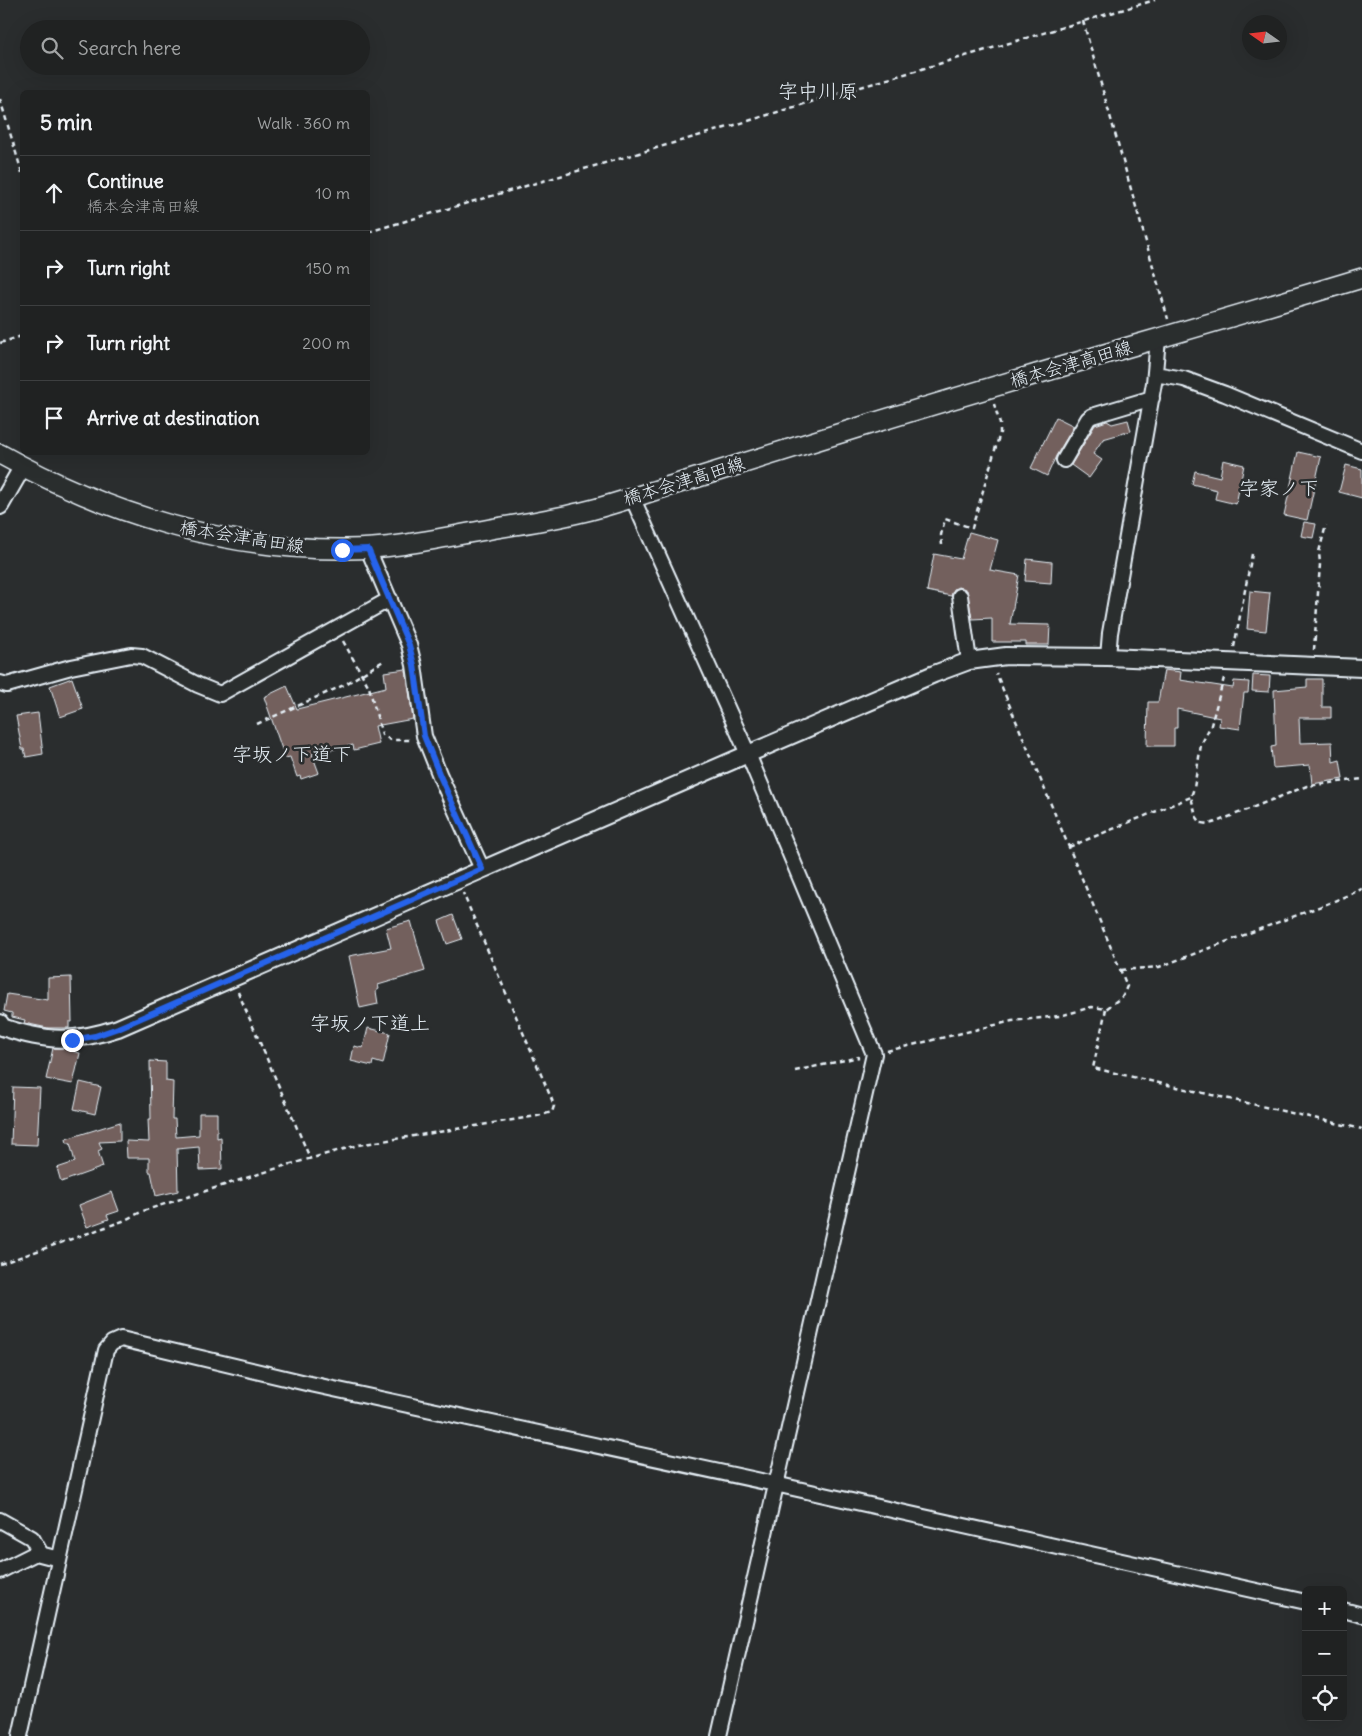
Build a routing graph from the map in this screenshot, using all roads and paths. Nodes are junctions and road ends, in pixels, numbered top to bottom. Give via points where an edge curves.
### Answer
1 (1155, 0) edge
2 (1082, 21) junction
3 (0, 99) edge
4 (20, 166) edge
5 (370, 231) edge
6 (1362, 280) edge
7 (20, 337) edge
8 (1166, 337) junction
9 (0, 343) edge
10 (1155, 374) junction
11 (990, 388) junction
12 (1152, 398) junction
13 (1362, 451) edge
14 (0, 454) edge
15 (1064, 460) dead end
16 (23, 466) junction
17 (632, 497) junction
18 (0, 506) edge
19 (1326, 525) dead end
20 (942, 545) dead end
21 (368, 549) junction
22 (1252, 554) dead end
23 (960, 596) dead end
24 (390, 599) junction
25 (336, 630) junction
26 (990, 657) junction
27 (1108, 657) junction
28 (384, 660) dead end
29 (969, 662) junction
30 (1231, 663) junction
31 (1313, 666) junction
32 (1362, 668) edge
33 (362, 673) junction
34 (0, 683) edge
35 (257, 724) dead end
36 (426, 740) junction
37 (748, 754) junction
38 (1362, 780) edge
39 (1191, 797) junction
40 (1068, 847) junction
41 (482, 869) junction
42 (458, 880) junction
43 (1362, 889) edge
44 (1121, 970) junction
45 (232, 978) junction
46 (1106, 1010) junction
47 (1, 1027) edge
48 (874, 1054) junction
49 (794, 1072) dead end
50 (1362, 1128) edge
51 (310, 1158) junction
52 (0, 1264) edge
53 (775, 1484) junction
54 (0, 1520) edge
55 (41, 1554) junction
56 (59, 1559) junction
57 (0, 1571) edge
58 (1302, 1601) edge
59 (1347, 1611) edge
60 (1362, 1615) edge
61 (20, 1736) edge
62 (719, 1736) edge

1 - 2 path
2 - 5 path
2 - 8 path
3 - 4 path
6 - 8 main road, 橋本会津高田線
7 - 9 path
8 - 10 street
8 - 11 main road, 橋本会津高田線
10 - 12 street
10 - 13 street via 1184,379 1225,394
11 - 17 main road, 橋本会津高田線
11 - 20 path via 1000,433 972,528 945,519
12 - 15 street via 1088,418
12 - 27 street
14 - 16 main road, 橋本会津高田線
16 - 18 street
16 - 21 main road, 橋本会津高田線 via 93,500 209,535 282,546
17 - 21 main road, 橋本会津高田線 via 579,513 407,545
17 - 37 street
19 - 31 path via 1320,552
21 - 24 street
22 - 30 path
23 - 29 street
24 - 25 street
24 - 36 street via 409,645
25 - 33 path
25 - 34 street via 220,694 142,656 131,655 7,685
26 - 27 street
26 - 29 street
26 - 40 path
27 - 30 street
28 - 33 path
29 - 37 street
30 - 31 street
30 - 39 path via 1222,681 1211,725 1200,744
31 - 32 street
33 - 35 path via 344,685
33 - 36 path via 382,735 391,740
36 - 41 street
37 - 41 street
37 - 48 street
38 - 39 path via 1307,786 1209,824 1201,823 1196,816
39 - 40 path
40 - 44 path
41 - 42 street
42 - 45 street
42 - 51 path via 552,1100 552,1112 358,1145
43 - 44 path via 1159,967
44 - 46 path via 1127,986 1123,996
45 - 47 street via 95,1036 72,1040 45,1038
45 - 51 path
46 - 48 path via 1092,1007 1060,1016 1012,1021
46 - 50 path via 1093,1068
48 - 49 path
48 - 53 street
51 - 52 path via 143,1211
53 - 56 street via 306,1383 121,1339 106,1350
53 - 58 street
53 - 62 street
54 - 55 street via 32,1538
55 - 56 street
55 - 57 street via 36,1553
56 - 61 street
59 - 60 street

